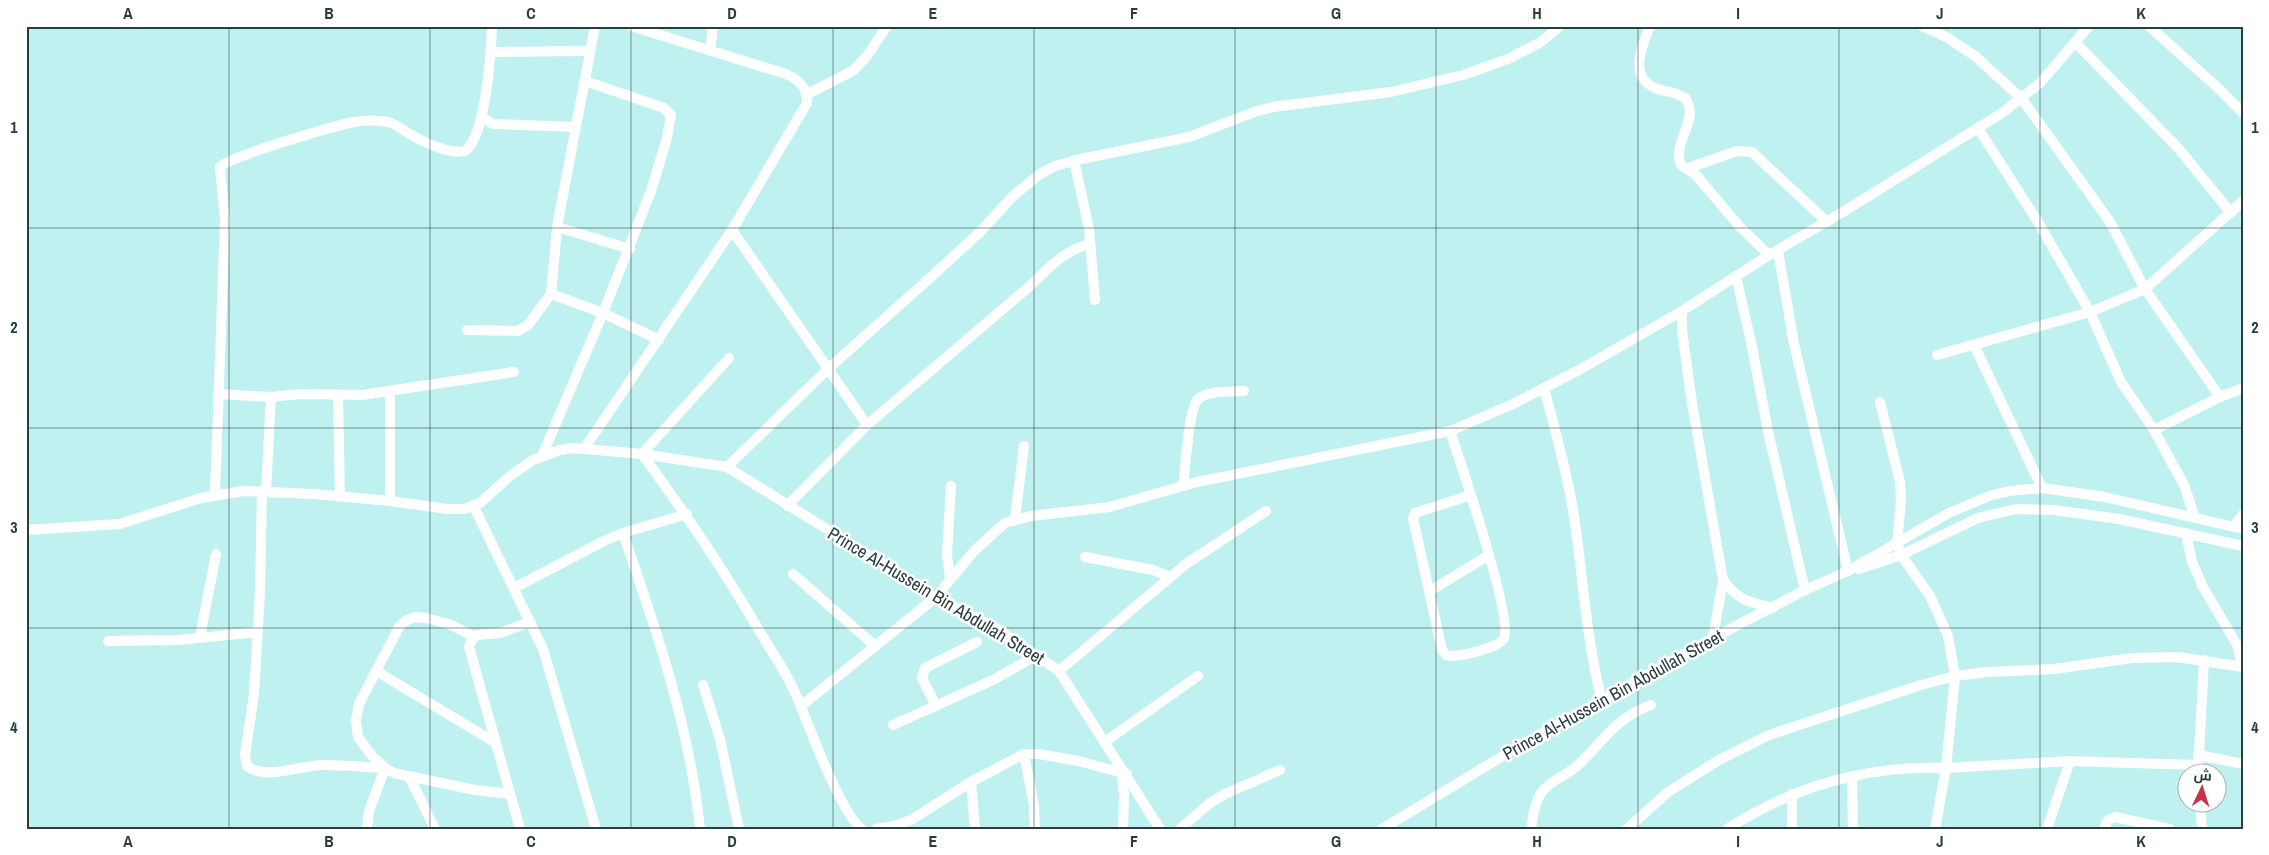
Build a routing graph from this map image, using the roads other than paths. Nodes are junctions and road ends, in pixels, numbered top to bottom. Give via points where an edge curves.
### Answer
1 (492, 26) edge
2 (595, 26) edge
3 (631, 26) edge
4 (713, 26) edge
5 (887, 26) edge
6 (1560, 26) edge
7 (1650, 26) edge
8 (1922, 26) edge
9 (2089, 26) edge
10 (2149, 26) edge
11 (644, 28) edge
12 (2075, 42) junction
13 (590, 51) junction
14 (710, 51) junction
15 (492, 52) junction
16 (585, 81) junction
17 (806, 95) junction
18 (2022, 99) junction
19 (2243, 113) edge
20 (483, 118) junction
21 (576, 126) junction
22 (1978, 128) junction
23 (1074, 160) junction
24 (1688, 168) junction
25 (2243, 202) edge
26 (2231, 213) junction
27 (1827, 222) junction
28 (557, 227) junction
29 (732, 230) junction
30 (1090, 244) junction
31 (630, 249) junction
32 (1774, 253) junction
33 (1736, 276) junction
34 (2145, 289) junction
35 (552, 294) junction
36 (1095, 300) dead end
37 (1682, 311) junction
38 (2090, 312) junction
39 (603, 314) junction
40 (467, 330) dead end
41 (658, 340) junction
42 (1974, 345) junction
43 (1937, 355) dead end
44 (729, 358) dead end
45 (828, 369) junction
46 (514, 372) dead end
47 (1544, 388) junction
48 (2243, 388) edge
49 (390, 391) junction
50 (1244, 391) dead end
51 (218, 394) junction
52 (338, 395) junction
53 (2220, 397) junction
54 (271, 398) junction
55 (1880, 402) dead end
56 (867, 426) junction
57 (2154, 430) junction
58 (1450, 431) junction
59 (1024, 446) dead end
60 (584, 449) junction
61 (642, 454) junction
62 (542, 456) junction
63 (727, 467) junction
64 (951, 486) dead end
65 (1184, 486) junction
66 (2042, 488) junction
67 (264, 491) junction
68 (215, 494) junction
69 (1471, 495) junction
70 (340, 496) junction
71 (390, 501) junction
72 (474, 506) junction
73 (787, 506) junction
74 (1266, 511) dead end
75 (687, 514) junction
76 (2243, 514) edge
77 (2195, 518) junction
78 (1015, 519) junction
79 (2239, 528) edge
80 (26, 530) edge
81 (623, 533) junction
82 (2186, 533) junction
83 (1897, 543) junction
84 (2243, 546) edge
85 (216, 554) dead end
86 (1902, 554) junction
87 (1489, 555) junction
88 (1085, 557) dead end
89 (1848, 571) junction
90 (793, 574) dead end
91 (1170, 577) junction
92 (950, 579) junction
93 (1723, 580) junction
94 (514, 588) junction
95 (1805, 590) junction
96 (1430, 591) junction
97 (936, 596) junction
98 (1773, 608) junction
99 (530, 622) junction
100 (257, 632) junction
101 (475, 636) junction
102 (200, 637) junction
103 (1713, 638) junction
104 (108, 640) dead end
105 (977, 642) dead end
106 (874, 645) junction
107 (1037, 655) junction
108 (2204, 660) junction
109 (2243, 667) edge
110 (376, 671) junction
111 (1059, 671) junction
112 (1198, 676) dead end
113 (1955, 676) junction
114 (703, 685) dead end
115 (1602, 700) junction
116 (1651, 705) dead end
117 (801, 706) junction
118 (936, 706) junction
119 (893, 725) dead end
120 (1106, 742) junction
121 (496, 743) junction
122 (1024, 754) junction
123 (2070, 761) junction
124 (2198, 762) edge
125 (2176, 763) edge
126 (2226, 764) edge
127 (2243, 764) edge
128 (385, 768) junction
129 (1946, 768) junction
130 (1280, 770) dead end
131 (1124, 774) junction
132 (409, 776) junction
133 (1852, 776) junction
134 (971, 782) junction
135 (510, 794) junction
136 (1792, 794) junction
137 (2201, 812) edge
138 (916, 817) junction
139 (367, 829) edge
140 (435, 829) edge
141 (520, 829) edge
142 (596, 829) edge
143 (700, 829) edge
144 (739, 829) edge
145 (862, 829) edge
146 (876, 829) edge
147 (916, 829) edge
148 (975, 829) edge
149 (1035, 829) edge
150 (1123, 829) edge
151 (1160, 829) edge
152 (1180, 829) edge
153 (1382, 829) edge
154 (1531, 829) edge
155 (1627, 829) edge
156 (1727, 829) edge
157 (1792, 829) edge
158 (1853, 829) edge
159 (1935, 829) edge
160 (2047, 829) edge
161 (2104, 829) edge
162 (2170, 829) edge
163 (2202, 829) edge

1 - 15 street
2 - 13 street
3 - 11 street
4 - 14 street
5 - 17 street via 854,70
6 - 23 street via 1541,42 1463,76 1391,92 1273,107 1189,137
7 - 24 street via 1638,65 1645,81 1654,88 1679,94 1688,102 1690,112 1678,158
8 - 18 street via 1975,56
9 - 12 street
10 - 19 street
11 - 14 street
12 - 18 street
12 - 26 street via 2179,149
13 - 15 street
13 - 16 street
14 - 17 street via 786,74 801,83
15 - 20 street
16 - 21 street
16 - 31 street via 664,108 670,115 667,138
17 - 29 street via 805,107
18 - 22 street
18 - 34 street via 2110,222
20 - 21 street via 493,124
20 - 51 street via 468,148 461,152 419,139 393,123 375,120 352,123 272,146 222,164 219,170 225,220
21 - 28 street
22 - 27 street
22 - 38 street
23 - 30 street
23 - 45 street via 1055,166 1025,185 980,232
24 - 27 street via 1737,151 1752,152
24 - 32 street via 1740,227
25 - 26 street
26 - 34 street
27 - 32 street
28 - 31 street
28 - 35 street
29 - 41 street
29 - 45 street
30 - 36 street
30 - 56 street via 1055,261
31 - 39 street
32 - 33 street
32 - 89 street
33 - 37 street
33 - 95 street via 1768,436
34 - 38 street
34 - 53 street
35 - 39 street
35 - 40 street via 528,325 518,331
37 - 47 street
37 - 93 street via 1692,403
38 - 42 street
38 - 57 street via 2121,382
39 - 41 street
39 - 62 street
41 - 60 street
42 - 43 street
42 - 66 street
44 - 61 street
45 - 56 street
45 - 63 street
46 - 49 street
47 - 58 street
47 - 115 street via 1572,504 1582,594
48 - 53 street
49 - 52 street
49 - 71 street
50 - 65 street via 1205,395 1197,400 1192,411
51 - 54 street
51 - 68 street
52 - 54 street via 300,394
52 - 70 street
53 - 57 street
54 - 67 street
55 - 83 street via 1900,482
56 - 73 street
57 - 77 street via 2184,486
58 - 65 street
58 - 69 street
59 - 78 street
60 - 61 street, Prince Al-Hussein Bin Abdullah Street
60 - 62 street, Prince Al-Hussein Bin Abdullah Street via 560,450
61 - 63 street, Prince Al-Hussein Bin Abdullah Street
61 - 75 street
62 - 72 street, Prince Al-Hussein Bin Abdullah Street via 521,468
63 - 73 street, Prince Al-Hussein Bin Abdullah Street
64 - 92 street via 947,555
65 - 78 street via 1109,507
66 - 77 street, Prince Al-Hussein Bin Abdullah Street
66 - 83 street, Prince Al-Hussein Bin Abdullah Street via 2009,492 1967,505
67 - 68 street
67 - 70 street
67 - 100 street
68 - 80 street via 120,524
69 - 87 street
69 - 96 street via 1415,513 1413,524
70 - 71 street
71 - 72 street via 447,509
72 - 94 street
73 - 97 street, Prince Al-Hussein Bin Abdullah Street
74 - 91 street
75 - 81 street
75 - 117 street via 740,594
76 - 79 street
77 - 79 street, Prince Al-Hussein Bin Abdullah Street
78 - 92 street via 989,536
81 - 94 street
81 - 143 street via 680,710 695,784
82 - 84 street, Prince Al-Hussein Bin Abdullah Street
82 - 86 street, Prince Al-Hussein Bin Abdullah Street via 2079,513 2016,508 1958,526
82 - 109 street via 2192,562 2237,645
83 - 86 street
83 - 89 street, Prince Al-Hussein Bin Abdullah Street
85 - 102 street
86 - 89 street, Prince Al-Hussein Bin Abdullah Street
86 - 113 street via 1930,596 1948,636
87 - 96 street
87 - 96 street via 1504,625 1505,635 1500,643 1459,656 1446,655 1442,650
88 - 91 street via 1152,570
89 - 95 street, Prince Al-Hussein Bin Abdullah Street
90 - 106 street
91 - 111 street
92 - 97 street
93 - 98 street via 1741,600
93 - 103 street
94 - 99 street
95 - 98 street, Prince Al-Hussein Bin Abdullah Street
97 - 106 street
97 - 107 street, Prince Al-Hussein Bin Abdullah Street
98 - 103 street, Prince Al-Hussein Bin Abdullah Street
99 - 101 street via 500,633
99 - 142 street via 549,668
100 - 102 street
100 - 128 street via 254,694 244,755 247,766 268,772 316,765
101 - 110 street via 426,618 406,620
101 - 121 street via 470,641 470,651
102 - 104 street via 157,641
103 - 115 street, Prince Al-Hussein Bin Abdullah Street
105 - 118 street via 925,668 922,678
106 - 117 street
107 - 111 street, Prince Al-Hussein Bin Abdullah Street
107 - 118 street
108 - 109 street
108 - 113 street via 2132,658 2054,669
108 - 124 street
110 - 121 street
110 - 128 street via 360,704 356,728 363,744
111 - 120 street, Prince Al-Hussein Bin Abdullah Street
112 - 120 street
113 - 129 street
113 - 155 street via 1769,735 1719,760 1668,792
114 - 144 street via 720,739
115 - 153 street, Prince Al-Hussein Bin Abdullah Street
116 - 154 street via 1624,718 1576,767 1543,791
117 - 145 street via 815,745 854,822
118 - 119 street
120 - 131 street, Prince Al-Hussein Bin Abdullah Street
121 - 135 street
122 - 131 street via 1078,761
122 - 134 street
122 - 149 street
123 - 125 street
123 - 129 street
123 - 160 street
126 - 127 street
128 - 132 street
128 - 139 street via 369,811
129 - 133 street via 1925,767
129 - 159 street
130 - 152 street via 1225,794
131 - 150 street
131 - 151 street, Prince Al-Hussein Bin Abdullah Street
132 - 135 street
132 - 140 street
133 - 136 street
133 - 158 street
134 - 138 street
134 - 148 street
135 - 141 street
136 - 156 street
136 - 157 street
137 - 163 street
138 - 146 street
138 - 147 street
161 - 162 street via 2108,820 2115,817

